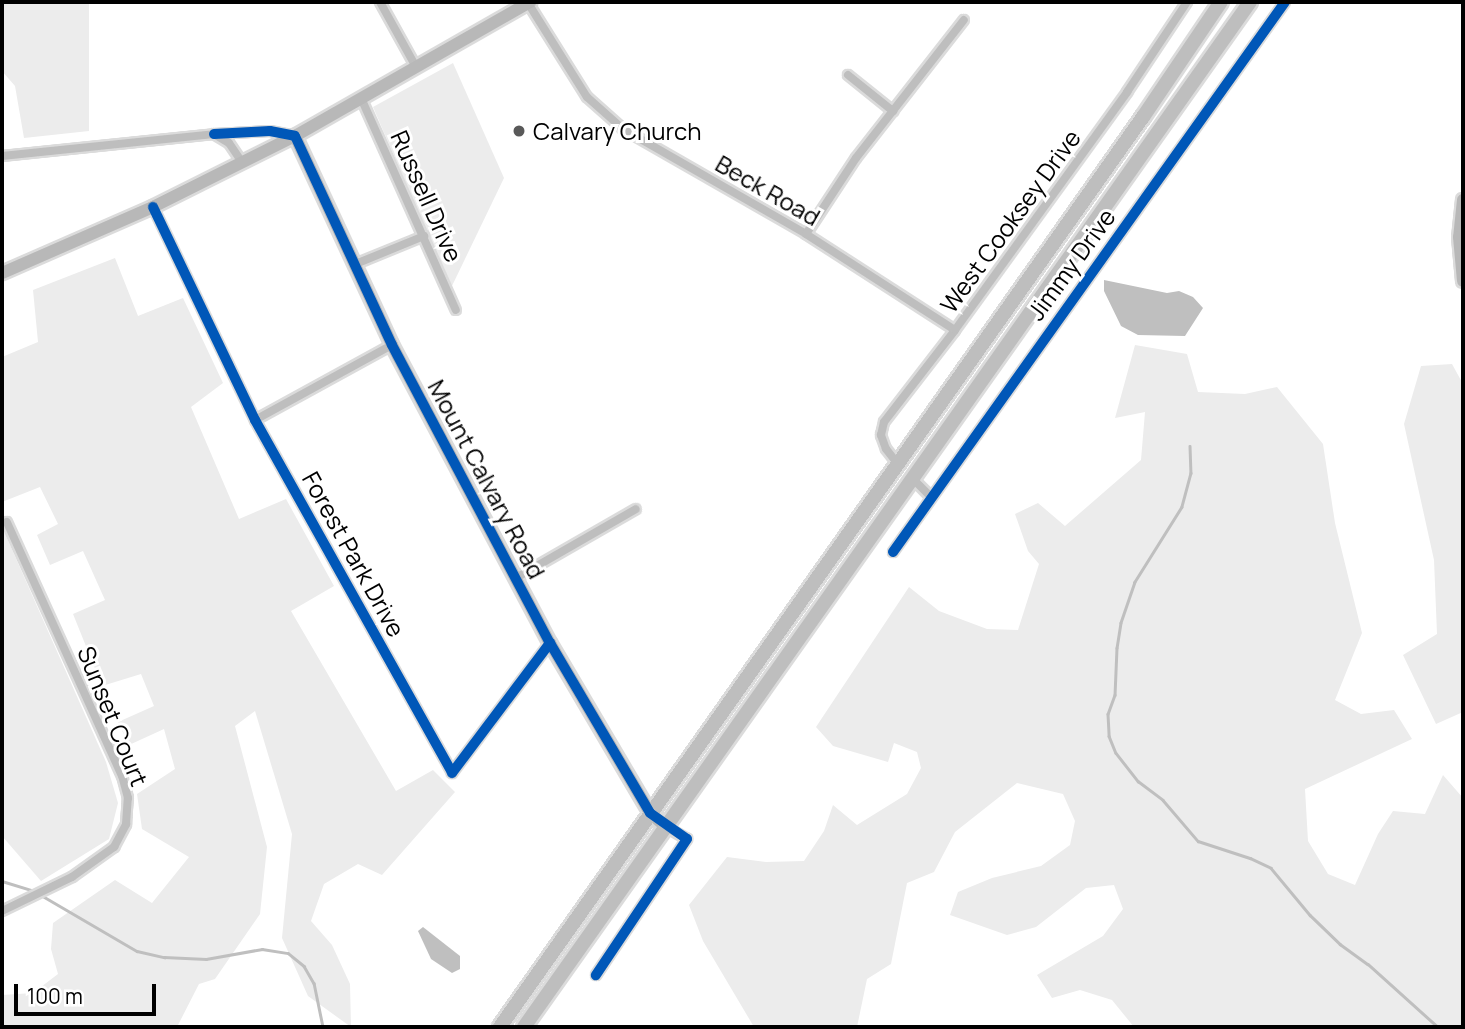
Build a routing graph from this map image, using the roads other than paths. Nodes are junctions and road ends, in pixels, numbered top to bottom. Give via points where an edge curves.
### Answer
1 (380, 2) edge
2 (529, 2) edge
3 (1187, 2) edge
4 (1221, 2) edge
5 (1250, 2) edge
6 (1285, 2) edge
7 (964, 20) dead end
8 (416, 67) junction
9 (848, 75) dead end
10 (361, 98) junction
11 (893, 111) junction
12 (215, 134) junction
13 (295, 136) junction
14 (2, 156) edge
15 (242, 162) junction
16 (1463, 200) edge
17 (153, 207) junction
18 (806, 234) junction
19 (424, 236) junction
20 (354, 265) junction
21 (2, 273) edge
22 (1463, 281) edge
23 (456, 310) dead end
24 (955, 330) junction
25 (392, 345) junction
26 (255, 420) junction
27 (897, 463) junction
28 (913, 479) junction
29 (931, 497) junction
30 (636, 509) dead end
31 (7, 522) dead end
32 (893, 552) dead end
33 (516, 579) junction
34 (550, 643) junction
35 (650, 813) junction
36 (666, 827) junction
37 (2, 911) edge
38 (596, 975) dead end
39 (500, 1027) edge
40 (524, 1027) edge

1 - 8 street
2 - 8 street
2 - 18 street, Beck Road via 587,97 603,114
3 - 24 street, West Cooksey Drive
4 - 27 highway
5 - 28 highway
6 - 29 street, Jimmy Drive
7 - 11 street
8 - 10 street
9 - 11 street
10 - 13 street
10 - 19 street, Russell Drive
11 - 18 street
12 - 13 street via 270,131
12 - 14 street
12 - 15 street via 229,143
13 - 15 street
13 - 20 street, Mount Calvary Road
15 - 17 street
16 - 22 street via 1459,237
17 - 21 street
17 - 26 street, Forest Park Drive
18 - 24 street, Beck Road
19 - 20 street
19 - 23 street, Russell Drive
20 - 25 street, Mount Calvary Road
24 - 27 street, West Cooksey Drive via 884,422 881,435
25 - 26 street
25 - 33 street, Mount Calvary Road
26 - 34 street, Forest Park Drive via 452,773
27 - 35 highway
28 - 29 street
28 - 36 highway
29 - 32 street, Jimmy Drive
30 - 33 street
31 - 37 street, Sunset Court via 128,798 126,824 114,847 72,877
33 - 34 street, Mount Calvary Road
34 - 35 street, Mount Calvary Road
35 - 36 street, Mount Calvary Road
35 - 39 highway
36 - 38 street via 687,839
36 - 40 highway

